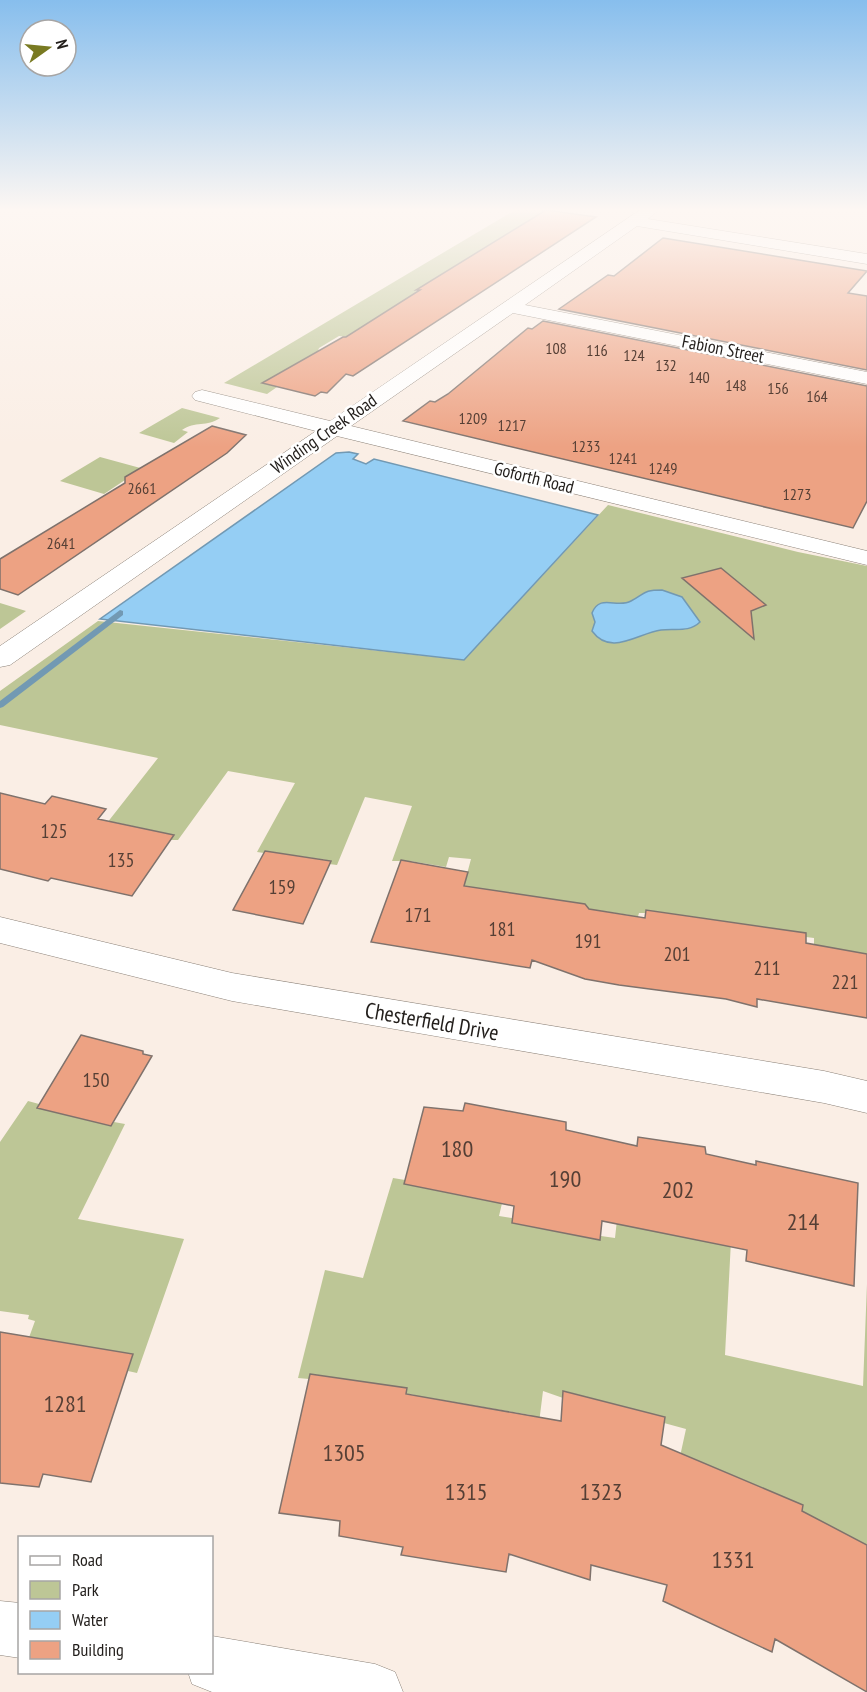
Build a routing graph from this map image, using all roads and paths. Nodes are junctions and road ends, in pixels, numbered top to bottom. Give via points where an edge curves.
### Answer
1 (535, 289) edge
2 (509, 307) junction
3 (867, 378) edge
4 (202, 396) dead end
5 (332, 428) junction
6 (867, 558) edge
7 (0, 659) edge
8 (0, 930) edge
9 (867, 1097) edge
10 (0, 1628) edge
11 (18, 1631) edge
12 (213, 1664) edge
13 (375, 1692) edge

1 - 2 street, Winding Creek Road
2 - 3 street, Fabion Street
2 - 5 street, Winding Creek Road
4 - 5 street, Goforth Road
5 - 6 street, Goforth Road
5 - 7 street, Winding Creek Road
8 - 9 street, Chesterfield Drive via 232,987
10 - 11 street
12 - 13 street

